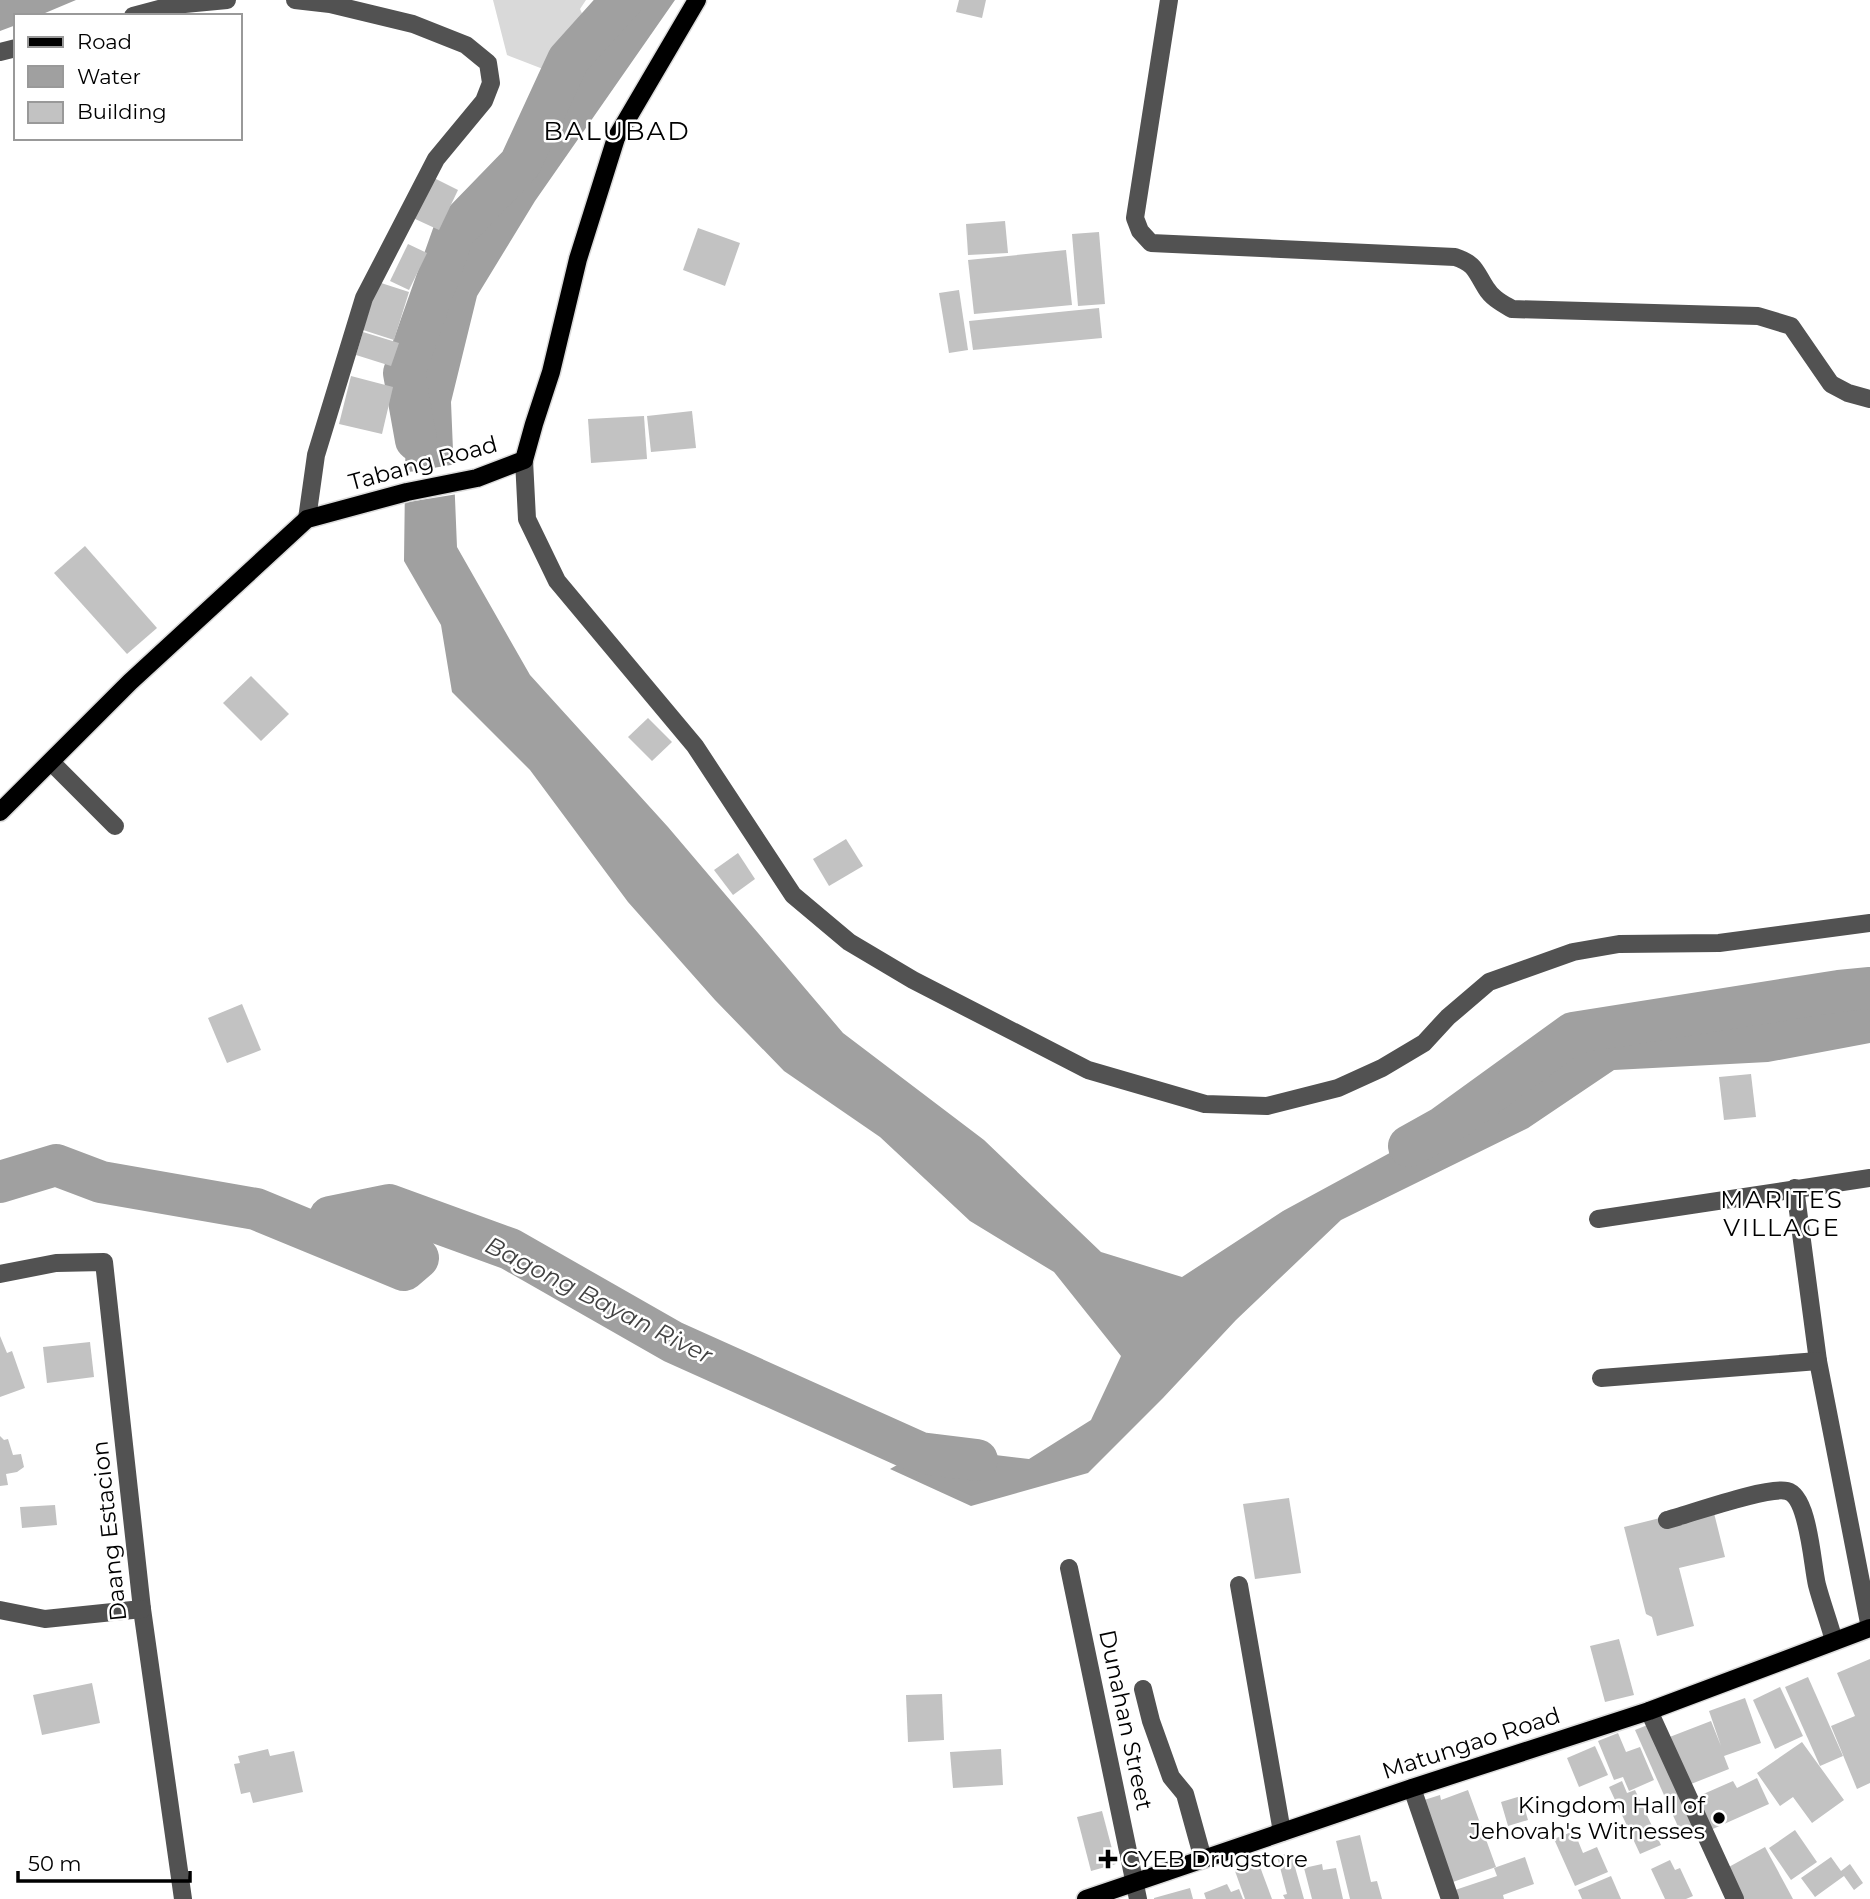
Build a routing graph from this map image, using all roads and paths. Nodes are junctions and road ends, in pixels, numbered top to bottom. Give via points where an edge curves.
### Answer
1 (227, 0) edge
2 (295, 0) edge
3 (697, 0) edge
4 (1169, 0) edge
5 (140, 14) edge
6 (1870, 400) edge
7 (524, 460) junction
8 (307, 519) junction
9 (51, 762) junction
10 (0, 812) edge
11 (116, 826) dead end
12 (1870, 923) edge
13 (1870, 1178) edge
14 (1795, 1188) junction
15 (1598, 1219) dead end
16 (0, 1274) edge
17 (1818, 1360) junction
18 (1601, 1378) dead end
19 (1667, 1520) dead end
20 (1069, 1568) dead end
21 (1239, 1585) dead end
22 (142, 1609) junction
23 (0, 1610) edge
24 (1870, 1628) edge
25 (1835, 1641) junction
26 (1143, 1689) dead end
27 (1649, 1711) junction
28 (1412, 1788) junction
29 (1282, 1832) junction
30 (1203, 1859) junction
31 (1136, 1891) edge
32 (183, 1899) edge
33 (1086, 1899) edge
34 (1450, 1899) edge
35 (1735, 1899) edge

1 - 5 street via 174,5
2 - 8 street via 413,24 466,45 488,63 491,83 484,101 436,159 364,298 316,455
3 - 7 main road, Tabang Road via 616,138
4 - 6 street via 1135,218 1151,243 1455,257 1468,261 1486,289 1512,309 1758,316 1791,326 1831,384
7 - 8 main road, Tabang Road via 477,478
7 - 12 street via 527,519 557,581 695,746 793,895 849,942 902,974 1088,1070 1205,1104 1267,1106 1338,1088 1382,1068 1424,1043 1489,982 1573,952 1619,944 1719,943
8 - 9 main road, Tabang Road via 130,682
9 - 10 main road, Tabang Road
9 - 11 street
13 - 14 street
14 - 15 street
14 - 17 street
16 - 22 street, Daang Estacion via 56,1263 104,1262
17 - 18 street
17 - 24 street
19 - 25 street via 1764,1492 1787,1491 1796,1497
20 - 31 street, Dunahan Street
21 - 29 street
22 - 23 street via 45,1619
22 - 32 street, Daang Estacion
24 - 25 main road, Matungao Road
25 - 27 main road, Matungao Road
26 - 30 street via 1171,1777 1185,1794
27 - 28 main road, Matungao Road
27 - 35 street
28 - 29 main road, Matungao Road
28 - 34 street
29 - 30 main road, Matungao Road
30 - 31 main road, Matungao Road
31 - 33 main road, Matungao Road

